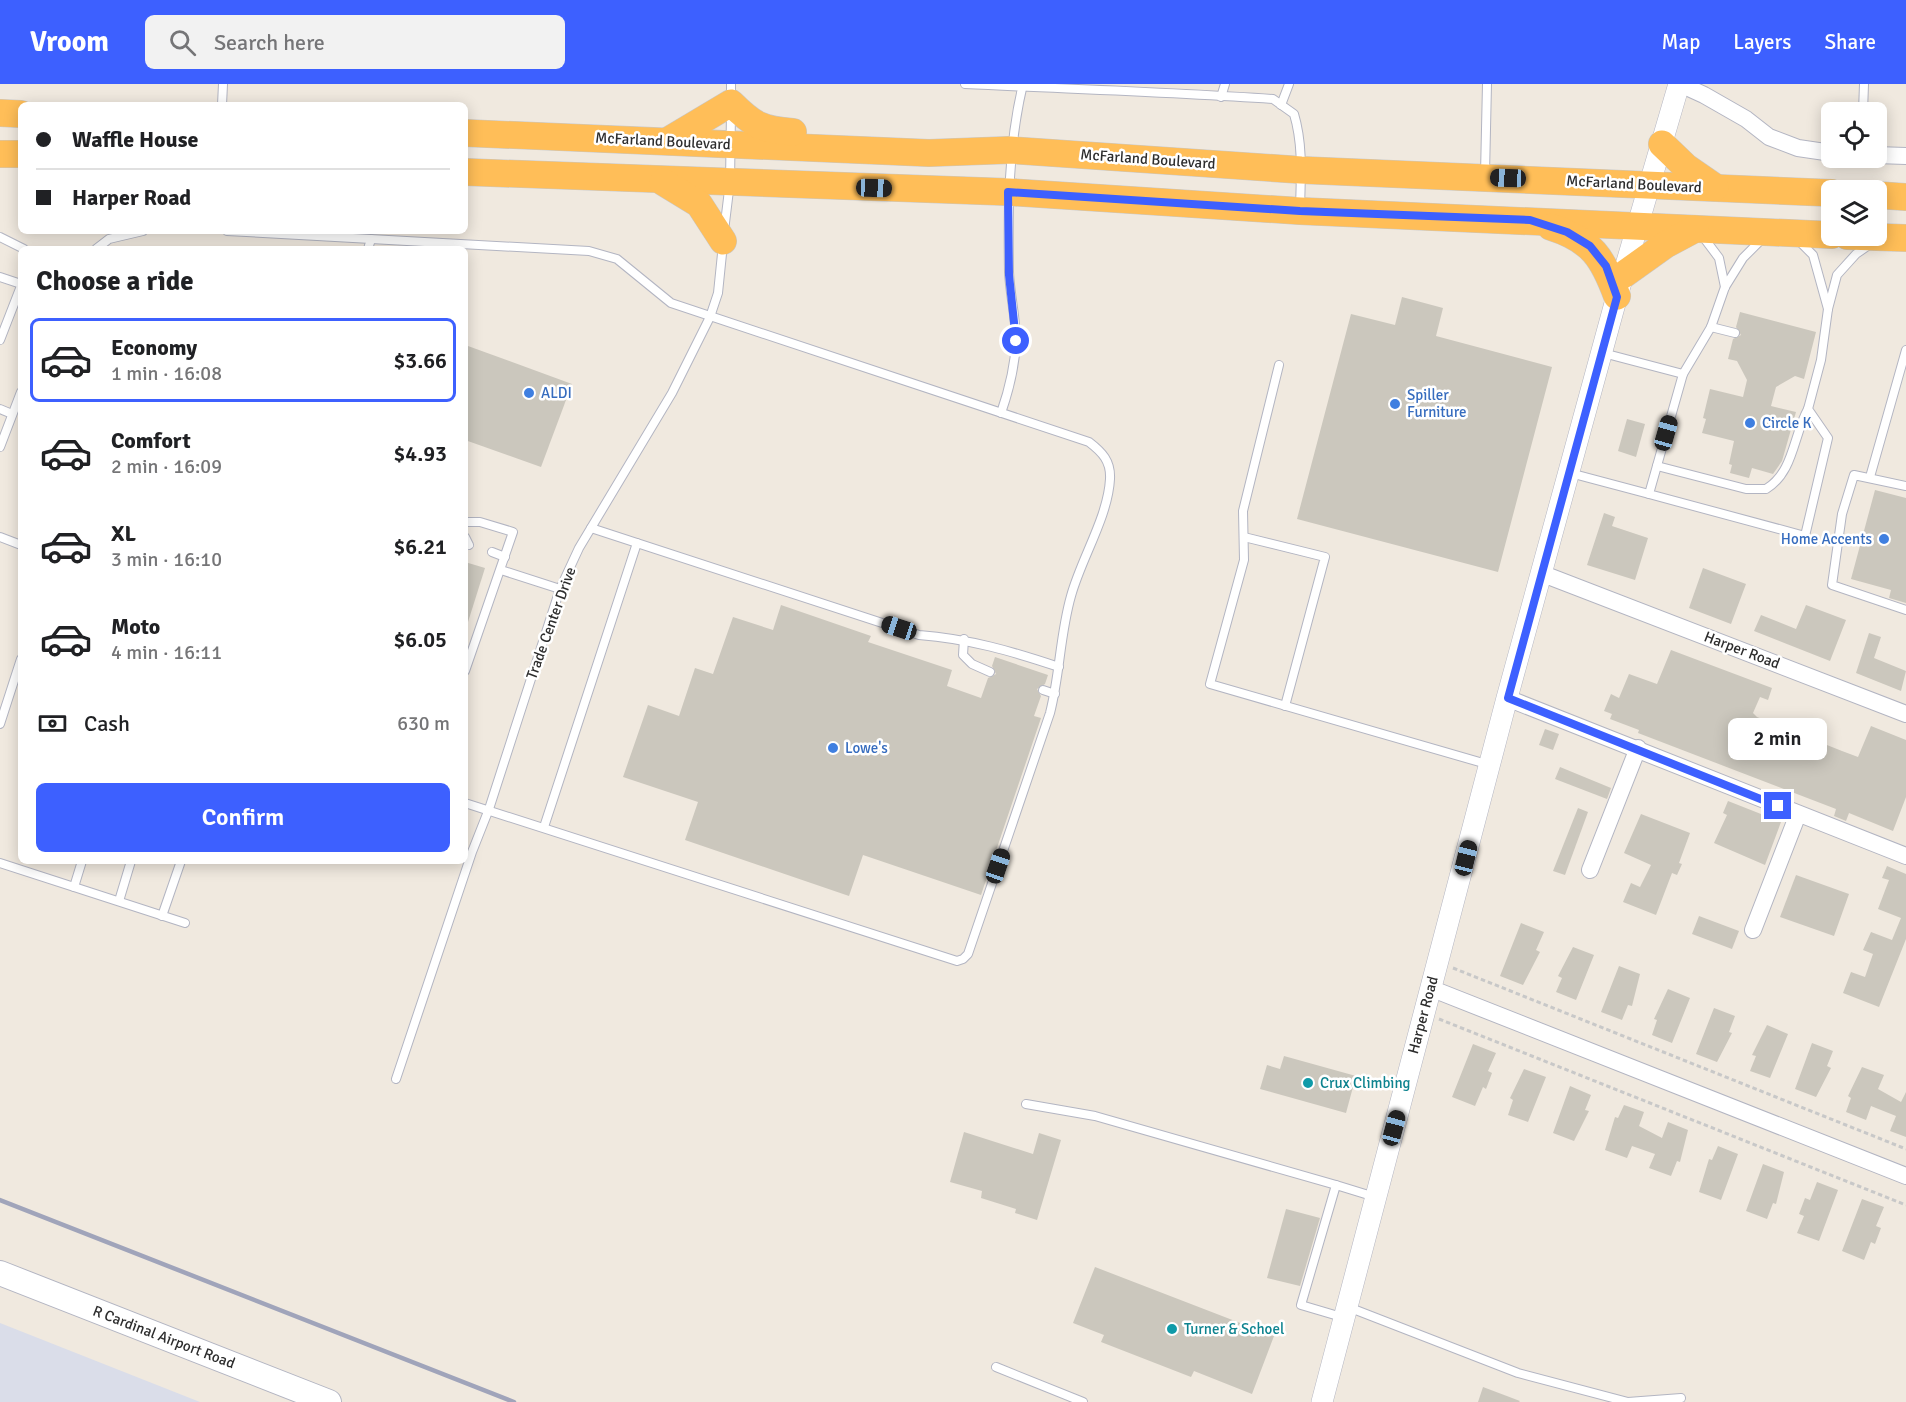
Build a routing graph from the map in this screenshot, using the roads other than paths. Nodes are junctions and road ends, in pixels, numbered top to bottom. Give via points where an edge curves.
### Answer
1 (223, 84) edge
2 (965, 84) edge
3 (1225, 84) edge
4 (1289, 84) edge
5 (1487, 84) edge
6 (1679, 84) edge
7 (1864, 84) edge
8 (1023, 86) edge
9 (1171, 88) edge
10 (731, 93) edge
11 (1221, 97) junction
12 (222, 102) edge
13 (1863, 102) edge
14 (1281, 105) junction
15 (0, 113) edge
16 (18, 114) edge
17 (468, 133) edge
18 (668, 140) junction
19 (729, 144) junction
20 (1662, 144) junction
21 (1010, 150) junction
22 (1821, 151) edge
23 (0, 153) edge
24 (929, 153) junction
25 (18, 154) edge
26 (1887, 155) edge
27 (1906, 156) edge
28 (1301, 170) junction
29 (468, 172) edge
30 (1485, 177) junction
31 (659, 180) junction
32 (730, 182) junction
33 (1650, 184) junction
34 (1716, 188) junction
35 (1008, 192) junction
36 (1821, 193) edge
37 (1887, 196) edge
38 (1906, 197) edge
39 (1300, 211) junction
40 (1530, 220) junction
41 (1637, 226) junction
42 (1696, 229) junction
43 (1779, 232) junction
44 (128, 234) edge
45 (281, 234) edge
46 (1821, 234) edge
47 (0, 237) edge
48 (1894, 237) edge
49 (372, 239) junction
50 (723, 241) junction
51 (18, 246) edge
52 (100, 246) edge
53 (369, 246) edge
54 (442, 246) edge
55 (468, 247) edge
56 (0, 277) edge
57 (18, 284) edge
58 (1620, 286) junction
59 (1725, 287) junction
60 (18, 293) edge
61 (1828, 309) junction
62 (710, 317) junction
63 (1711, 327) junction
64 (1735, 333) dead end
65 (0, 340) edge
66 (1906, 350) edge
67 (1602, 352) junction
68 (1810, 356) dead end
69 (1821, 360) junction
70 (1278, 365) dead end
71 (1683, 374) junction
72 (18, 399) edge
73 (1808, 409) junction
74 (0, 410) edge
75 (1001, 413) junction
76 (12, 414) junction
77 (0, 447) edge
78 (1657, 465) junction
79 (1570, 473) junction
80 (1870, 477) junction
81 (1906, 486) edge
82 (1649, 494) junction
83 (468, 522) edge
84 (591, 528) junction
85 (0, 537) edge
86 (1244, 537) junction
87 (637, 543) junction
88 (18, 544) edge
89 (492, 552) dead end
90 (505, 557) junction
91 (501, 570) junction
92 (1543, 574) junction
93 (560, 589) junction
94 (1906, 610) edge
95 (964, 639) junction
96 (468, 663) edge
97 (1059, 667) junction
98 (18, 668) edge
99 (990, 672) dead end
100 (1043, 690) dead end
101 (1055, 694) junction
102 (1508, 698) junction
103 (1285, 706) junction
104 (1906, 714) edge
105 (0, 724) edge
106 (1638, 748) junction
107 (1490, 765) junction
108 (468, 804) edge
109 (489, 809) junction
110 (1798, 814) junction
111 (544, 827) junction
112 (1906, 856) edge
113 (0, 863) edge
114 (81, 864) edge
115 (130, 864) edge
116 (180, 864) edge
117 (468, 864) edge
118 (468, 864) edge
119 (1590, 870) dead end
120 (74, 887) junction
121 (119, 901) junction
122 (162, 916) junction
123 (185, 923) dead end
124 (1753, 930) dead end
125 (1430, 988) junction
126 (396, 1079) dead end
127 (1026, 1104) dead end
128 (1906, 1176) edge
129 (1336, 1185) junction
130 (1376, 1197) junction
131 (0, 1273) edge
132 (1346, 1312) junction
133 (996, 1367) dead end
134 (1681, 1398) dead end
135 (329, 1402) edge
136 (1083, 1402) edge
137 (1322, 1402) edge

1 - 12 lane
2 - 8 lane
3 - 11 lane
4 - 14 lane
5 - 30 lane
6 - 20 street, Harper Road
6 - 22 street via 1704,95 1769,137
7 - 13 lane
8 - 9 lane
8 - 21 lane
9 - 11 lane
10 - 18 highway
10 - 19 lane, Trade Center Drive
10 - 24 highway via 752,124 771,131 892,139
11 - 14 lane via 1273,99
14 - 28 lane via 1294,114 1300,135
15 - 16 highway
17 - 18 highway, McFarland Boulevard
18 - 19 highway, McFarland Boulevard
19 - 24 highway, McFarland Boulevard
19 - 32 lane, Trade Center Drive
20 - 33 street, Harper Road
20 - 34 highway
21 - 24 highway, McFarland Boulevard
21 - 28 highway, McFarland Boulevard
21 - 35 lane
23 - 25 highway
26 - 27 street
28 - 30 highway, McFarland Boulevard
28 - 39 lane
29 - 31 highway
30 - 33 highway, McFarland Boulevard
31 - 32 highway
31 - 50 highway via 699,204
32 - 35 highway
32 - 50 lane, Trade Center Drive
33 - 34 highway, McFarland Boulevard
33 - 41 street, Harper Road
34 - 36 highway, McFarland Boulevard
35 - 39 highway
35 - 75 lane via 1009,275 1016,341 1011,382
37 - 38 highway
39 - 40 highway
40 - 41 highway
40 - 58 highway via 1567,232 1590,246
41 - 42 highway
41 - 58 street, Harper Road
42 - 43 highway
42 - 58 highway via 1665,245
42 - 59 lane via 1719,258
43 - 46 highway
43 - 59 lane via 1761,239
43 - 61 lane via 1798,240 1813,255
44 - 52 lane via 109,238
45 - 49 lane
47 - 51 lane
48 - 61 lane via 1856,254 1837,275
49 - 53 lane
49 - 54 lane
50 - 62 lane, Trade Center Drive via 718,293
55 - 62 lane via 589,250 617,259 670,303
56 - 57 lane
58 - 67 street, Harper Road
59 - 63 lane
60 - 65 lane
61 - 69 lane
62 - 75 lane
62 - 84 lane, Trade Center Drive via 672,393
63 - 64 lane
63 - 71 lane
66 - 80 lane
67 - 71 lane
67 - 79 street, Harper Road
68 - 69 lane
69 - 73 lane
70 - 86 lane via 1243,511
71 - 78 lane
72 - 76 lane
73 - 78 lane via 1798,427 1786,470 1766,489 1746,489
73 - 82 lane via 1828,438 1805,537
74 - 76 lane
75 - 97 lane via 1089,442 1109,463 1107,496 1071,596
76 - 77 lane
78 - 82 lane
79 - 82 lane
79 - 92 street, Harper Road
80 - 81 lane
80 - 94 lane via 1854,475 1842,514 1832,585
83 - 90 lane via 513,532
84 - 87 lane
84 - 93 lane, Trade Center Drive
85 - 88 lane
86 - 103 lane via 1244,560 1210,684
86 - 103 lane via 1324,557
87 - 95 lane via 919,635
87 - 111 lane
89 - 90 lane
90 - 91 lane
91 - 93 lane
91 - 96 lane
92 - 102 street, Harper Road
92 - 104 street, Harper Road
93 - 109 lane, Trade Center Drive
95 - 97 lane
95 - 99 lane via 963,655
97 - 101 lane
98 - 105 lane
100 - 101 lane
101 - 111 lane via 968,954 957,961
102 - 106 street
102 - 107 street, Harper Road
103 - 107 lane
106 - 110 street
106 - 119 street
107 - 125 street, Harper Road
108 - 109 lane
109 - 111 lane
109 - 118 lane, Trade Center Drive
110 - 112 street
110 - 124 street
113 - 120 lane
114 - 120 lane
115 - 121 lane
116 - 122 lane
117 - 126 lane, Trade Center Drive
120 - 121 lane
121 - 122 lane
122 - 123 lane
125 - 128 street
125 - 130 street, Harper Road
127 - 129 lane via 1095,1116
129 - 130 lane
129 - 132 lane via 1301,1305
130 - 132 street, Harper Road
131 - 135 main road, R Cardinal Airport Road
132 - 134 lane via 1518,1373 1628,1402
132 - 137 street, Harper Road
133 - 136 lane

